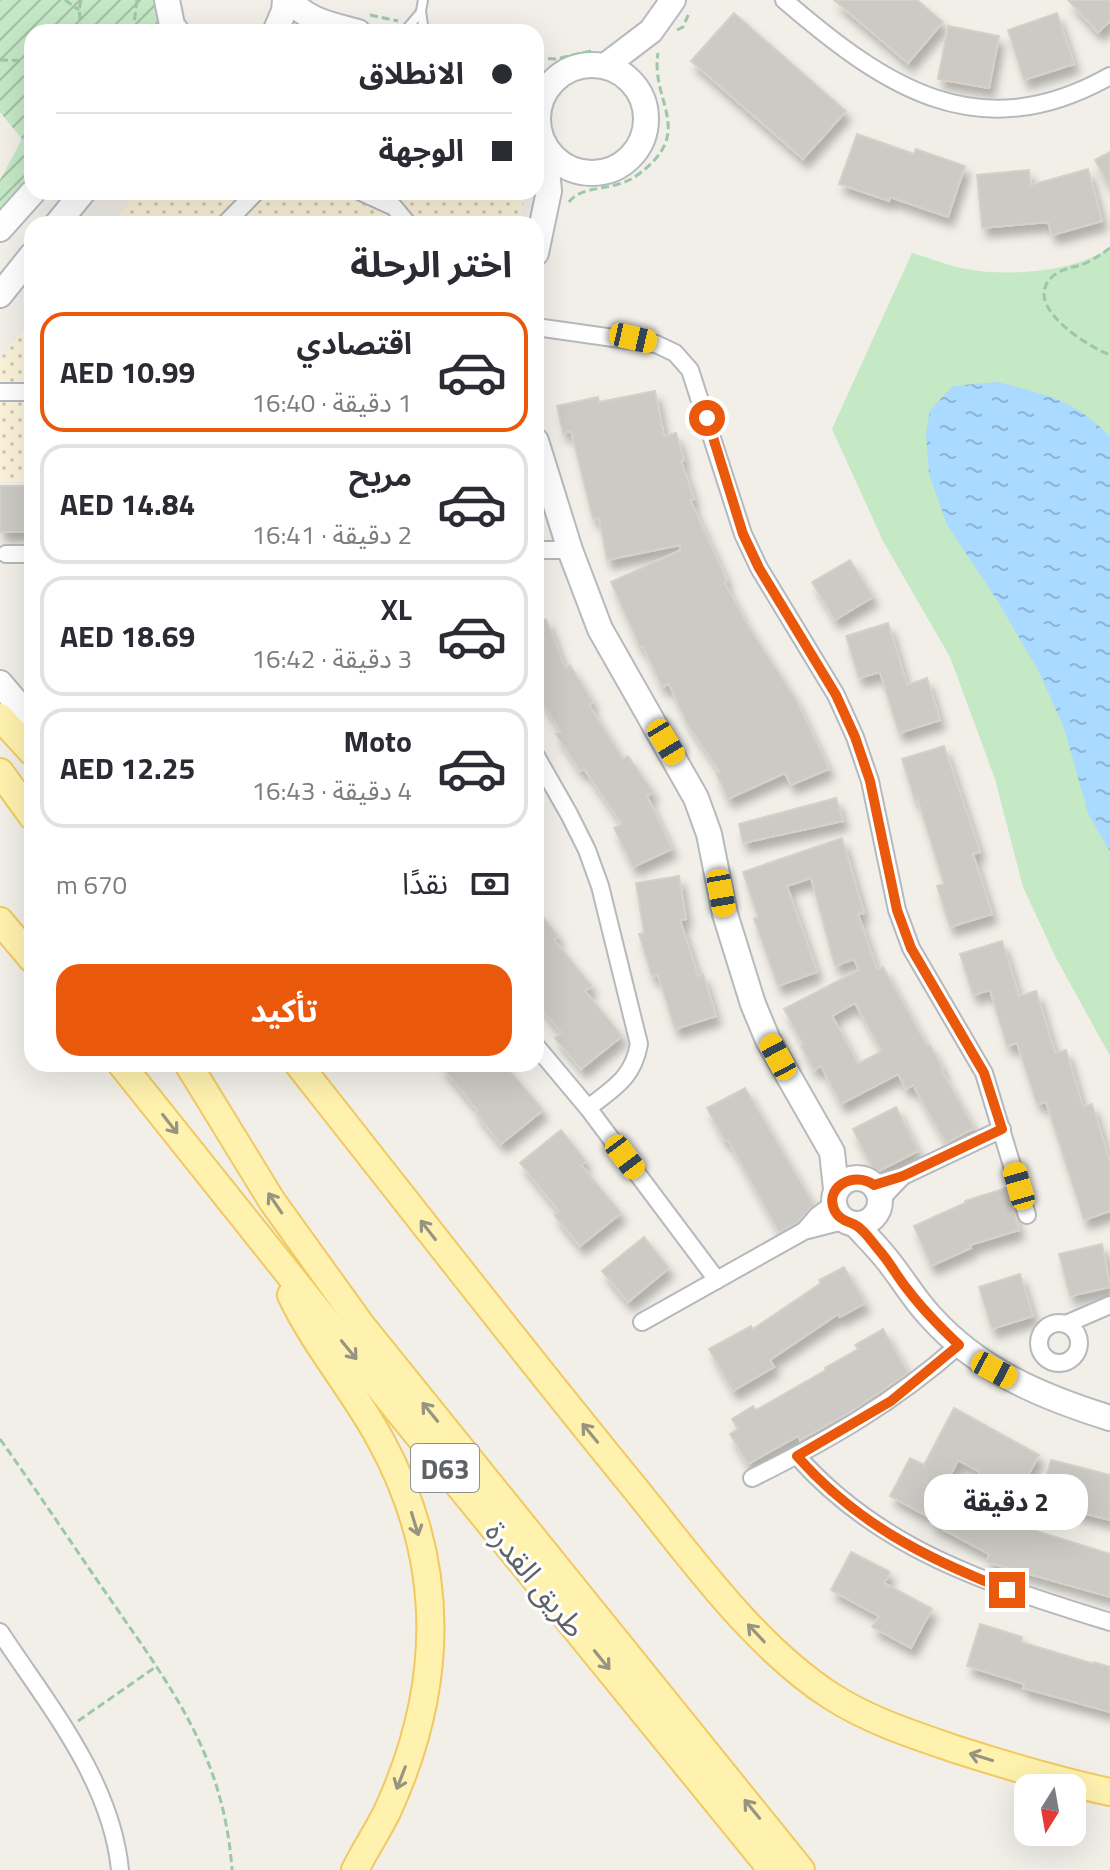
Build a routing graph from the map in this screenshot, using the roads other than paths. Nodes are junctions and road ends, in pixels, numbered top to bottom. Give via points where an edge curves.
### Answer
1 (287, 0) edge
2 (423, 0) edge
3 (673, 0) edge
4 (784, 0) edge
5 (802, 6) edge
6 (421, 11) junction
7 (278, 24) edge
8 (334, 24) edge
9 (410, 24) edge
10 (423, 24) edge
11 (660, 37) junction
12 (602, 58) junction
13 (547, 76) edge
14 (1110, 76) edge
15 (640, 93) junction
16 (544, 142) edge
17 (544, 154) edge
18 (598, 172) junction
19 (26, 200) edge
20 (35, 200) edge
21 (77, 200) edge
22 (248, 200) edge
23 (380, 200) edge
24 (557, 206) junction
25 (50, 216) edge
26 (64, 216) edge
27 (233, 216) edge
28 (402, 216) edge
29 (0, 229) edge
30 (544, 235) edge
31 (24, 265) edge
32 (0, 295) edge
33 (544, 328) edge
34 (0, 392) edge
35 (24, 392) edge
36 (544, 467) edge
37 (544, 550) edge
38 (570, 550) junction
39 (6, 554) dead end
40 (24, 554) edge
41 (0, 683) edge
42 (24, 712) edge
43 (0, 717) edge
44 (24, 743) edge
45 (544, 770) edge
46 (0, 772) edge
47 (24, 805) edge
48 (0, 921) edge
49 (24, 950) edge
50 (544, 1056) edge
51 (127, 1072) edge
52 (193, 1072) edge
53 (304, 1072) edge
54 (588, 1108) junction
55 (1002, 1129) junction
56 (858, 1203) junction
57 (1027, 1215) dead end
58 (276, 1258) junction
59 (717, 1280) junction
60 (1110, 1305) edge
61 (642, 1322) dead end
62 (1066, 1324) dead end
63 (959, 1345) junction
64 (1110, 1418) edge
65 (797, 1456) junction
66 (752, 1478) dead end
67 (1110, 1622) edge
68 (0, 1632) edge
69 (1110, 1792) edge
70 (120, 1870) edge
71 (355, 1870) edge
72 (772, 1870) edge
73 (801, 1870) edge

1 - 7 street
1 - 8 street via 306,15
2 - 6 lane
3 - 11 street
4 - 5 street
5 - 14 street via 872,69 952,104 996,109 1040,105
6 - 9 lane
6 - 10 lane
11 - 12 street
11 - 15 street via 641,65
12 - 13 street
12 - 15 street
15 - 18 street via 646,127 640,143 630,158
16 - 18 street via 553,156 574,169
17 - 24 street
18 - 24 street via 571,187
19 - 29 street
20 - 25 street
21 - 26 street
22 - 27 street
23 - 28 street
24 - 30 street
31 - 32 street
33 - 55 street via 656,344 675,353 690,370 743,534 855,737 911,948 984,1073
34 - 35 street
36 - 38 street
37 - 38 street
38 - 56 street via 600,629 696,798 729,927 768,1040
39 - 40 street
41 - 42 street
43 - 44 main road
45 - 54 street via 600,886 639,1044 629,1074
46 - 47 main road
48 - 49 main road
50 - 54 street
51 -> 58 main road, طريق القدرة / D63
73 -> 52 main road, طريق القدرة / D63 via 362,1326 272,1201
69 -> 53 main road via 986,1759 879,1722 783,1660 561,1398
54 - 59 street
55 - 56 street
55 - 57 street
56 - 59 street via 817,1216 804,1231
56 - 63 street via 915,1299
58 -> 71 main road via 310,1333 367,1415 396,1471 418,1533 432,1597 429,1663 417,1727 392,1799
58 -> 72 main road, طريق القدرة / D63
59 - 61 street
60 - 62 street
63 - 64 street via 1037,1393
63 - 65 street via 891,1401
65 - 66 street
65 - 67 street via 821,1484 906,1545 1007,1590
68 - 70 street via 93,1779 109,1818

